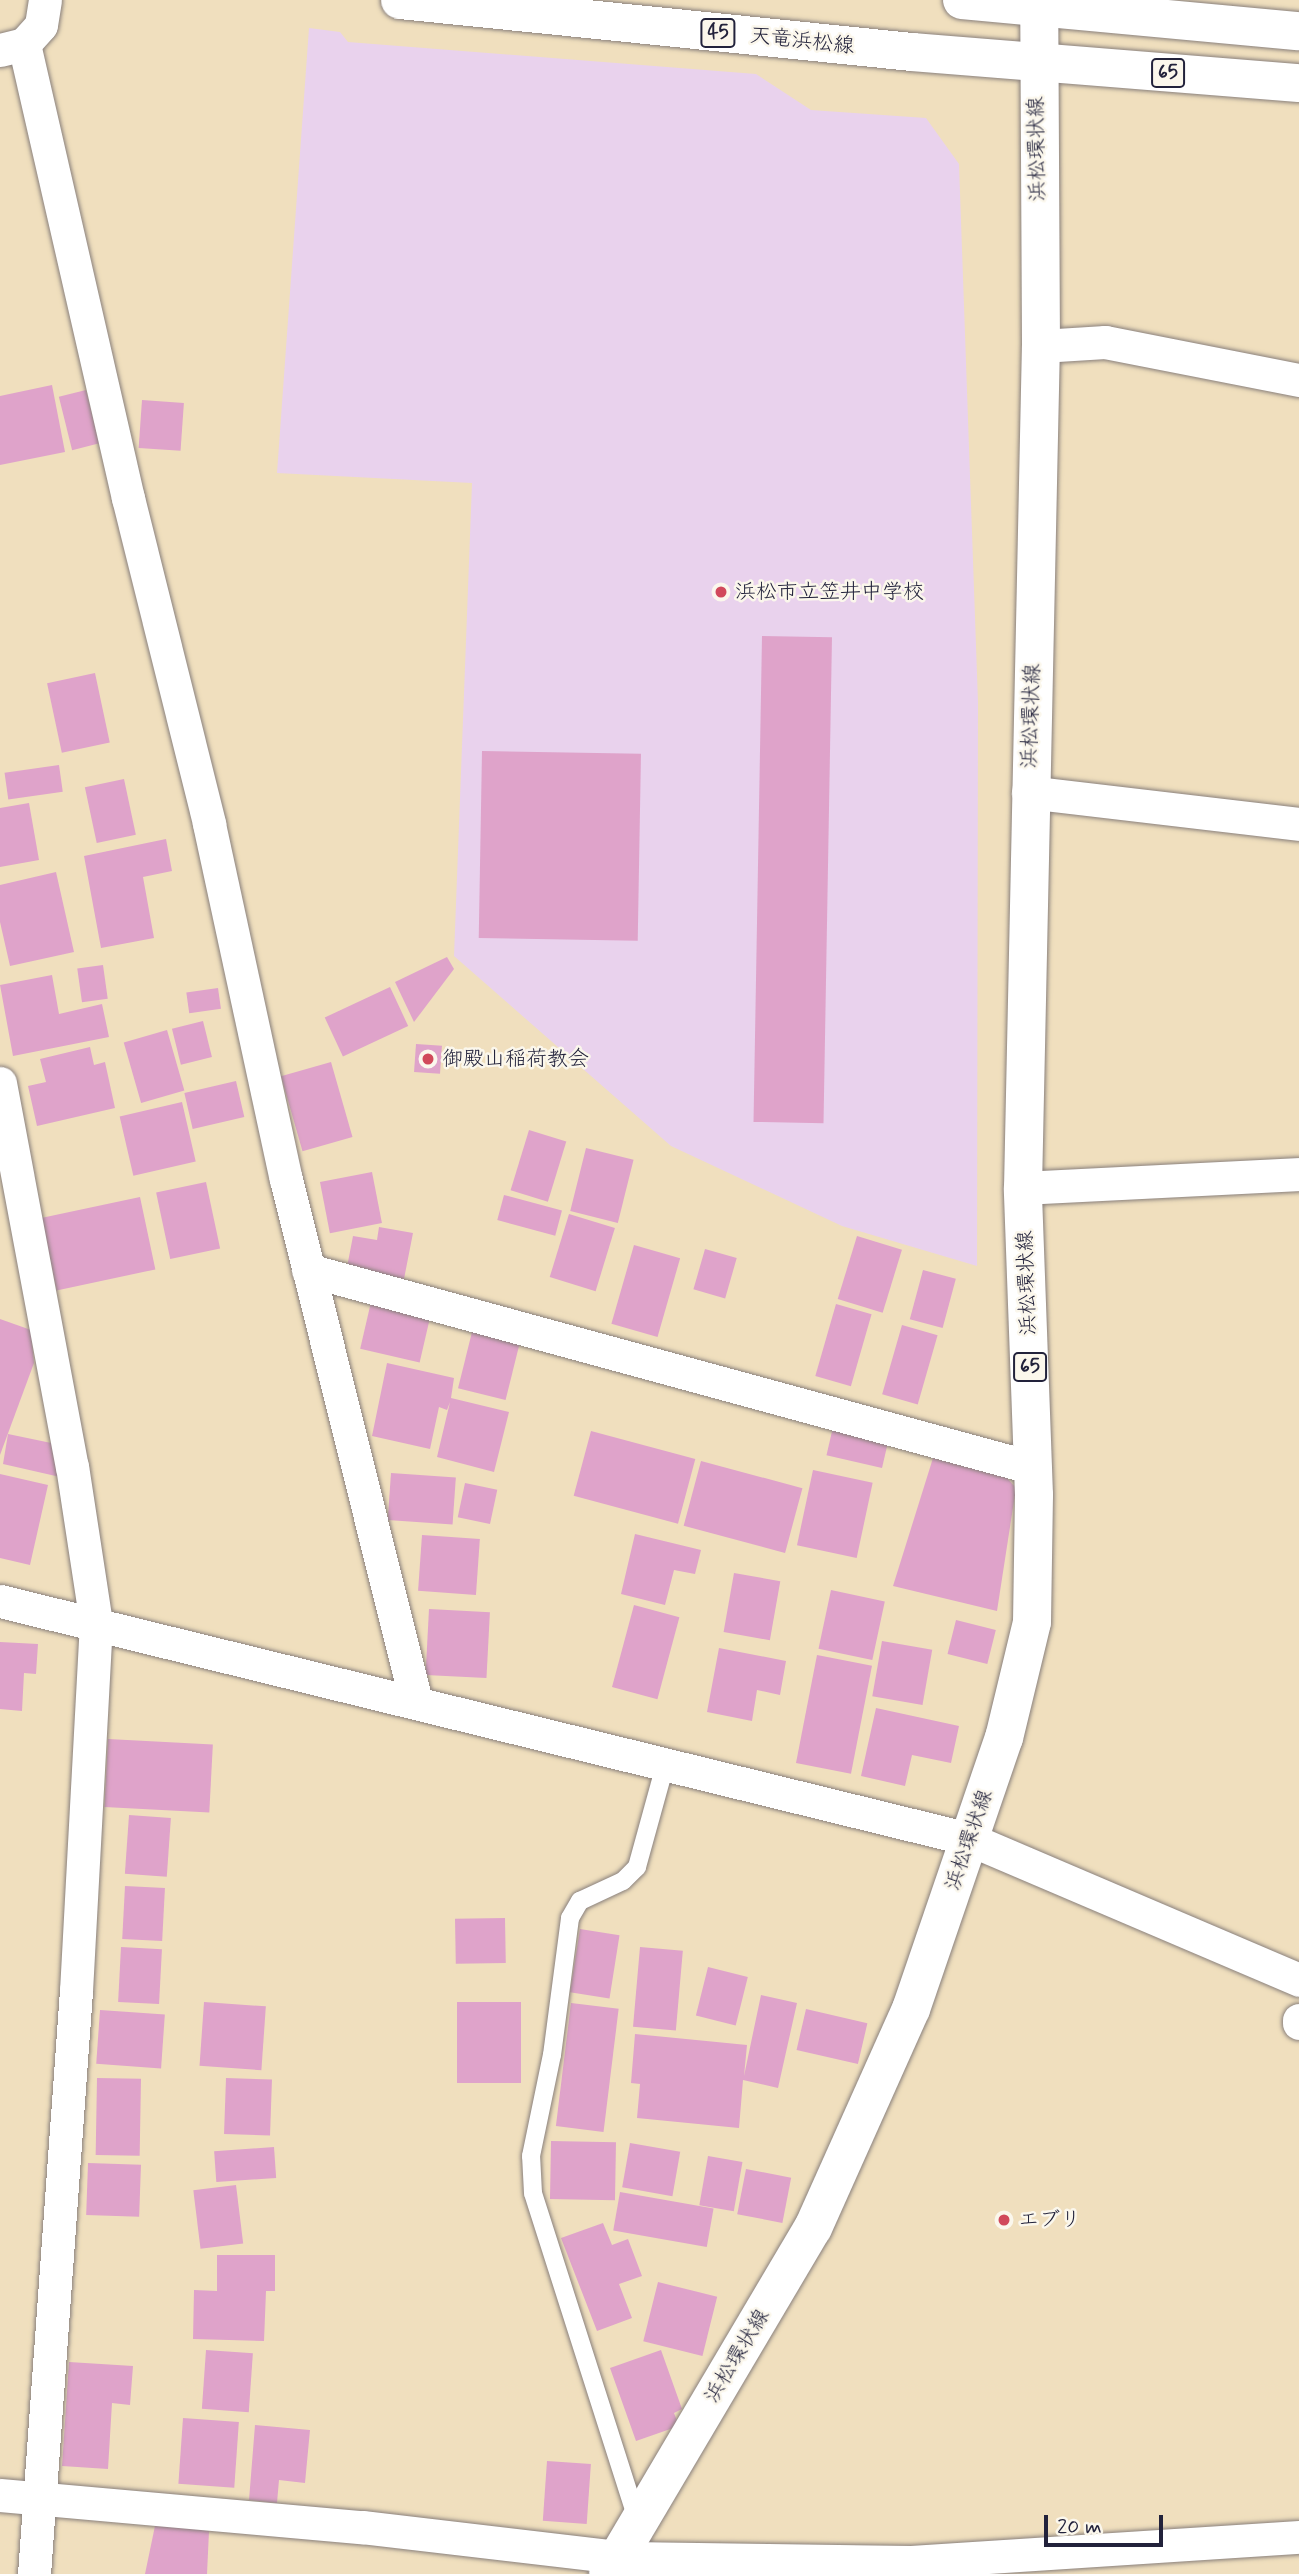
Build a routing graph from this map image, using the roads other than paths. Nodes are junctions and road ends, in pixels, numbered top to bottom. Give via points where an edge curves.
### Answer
1 (45, 0) edge
2 (400, 0) edge
3 (962, 0) edge
4 (1039, 3) edge
5 (1299, 32) edge
6 (12, 47) edge
7 (1036, 64) junction
8 (1299, 83) edge
9 (1041, 346) junction
10 (1299, 380) edge
11 (1028, 792) junction
12 (1299, 824) edge
13 (0, 1083) edge
14 (1299, 1174) edge
15 (1023, 1188) junction
16 (308, 1270) junction
17 (1034, 1468) junction
18 (0, 1601) edge
19 (96, 1622) junction
20 (416, 1702) junction
21 (666, 1762) junction
22 (969, 1839) junction
23 (1299, 1980) edge
24 (0, 2495) edge
25 (38, 2498) junction
26 (638, 2520) junction
27 (1299, 2537) edge
28 (632, 2566) edge
29 (34, 2574) edge

1 - 6 street via 41,25
2 - 7 main road, 天竜浜松線 / 45
3 - 4 main road
4 - 5 main road
4 - 7 main road, 浜松環状線 / 65
6 - 16 street via 209,824
7 - 8 main road, 65
7 - 9 main road, 浜松環状線 / 65
9 - 10 street via 1105,342
9 - 11 main road, 浜松環状線 / 65
11 - 12 street
11 - 15 main road, 浜松環状線 / 65
13 - 19 street via 72,1466
14 - 15 street
15 - 17 main road, 浜松環状線 / 65
16 - 17 street
16 - 20 street
17 - 22 main road, 浜松環状線 / 65 via 1032,1622 1004,1738
18 - 19 street
19 - 20 street
19 - 25 street via 76,1991
20 - 21 street
21 - 22 street
21 - 26 lane via 637,1867 623,1881 580,1901 570,1918 552,2054 531,2156 533,2193
22 - 23 street
22 - 26 main road, 浜松環状線 / 65 via 911,2009 813,2228
24 - 25 street
25 - 28 street via 362,2527
25 - 29 street
26 - 28 main road, 浜松環状線 / 65
27 - 28 street via 911,2562

